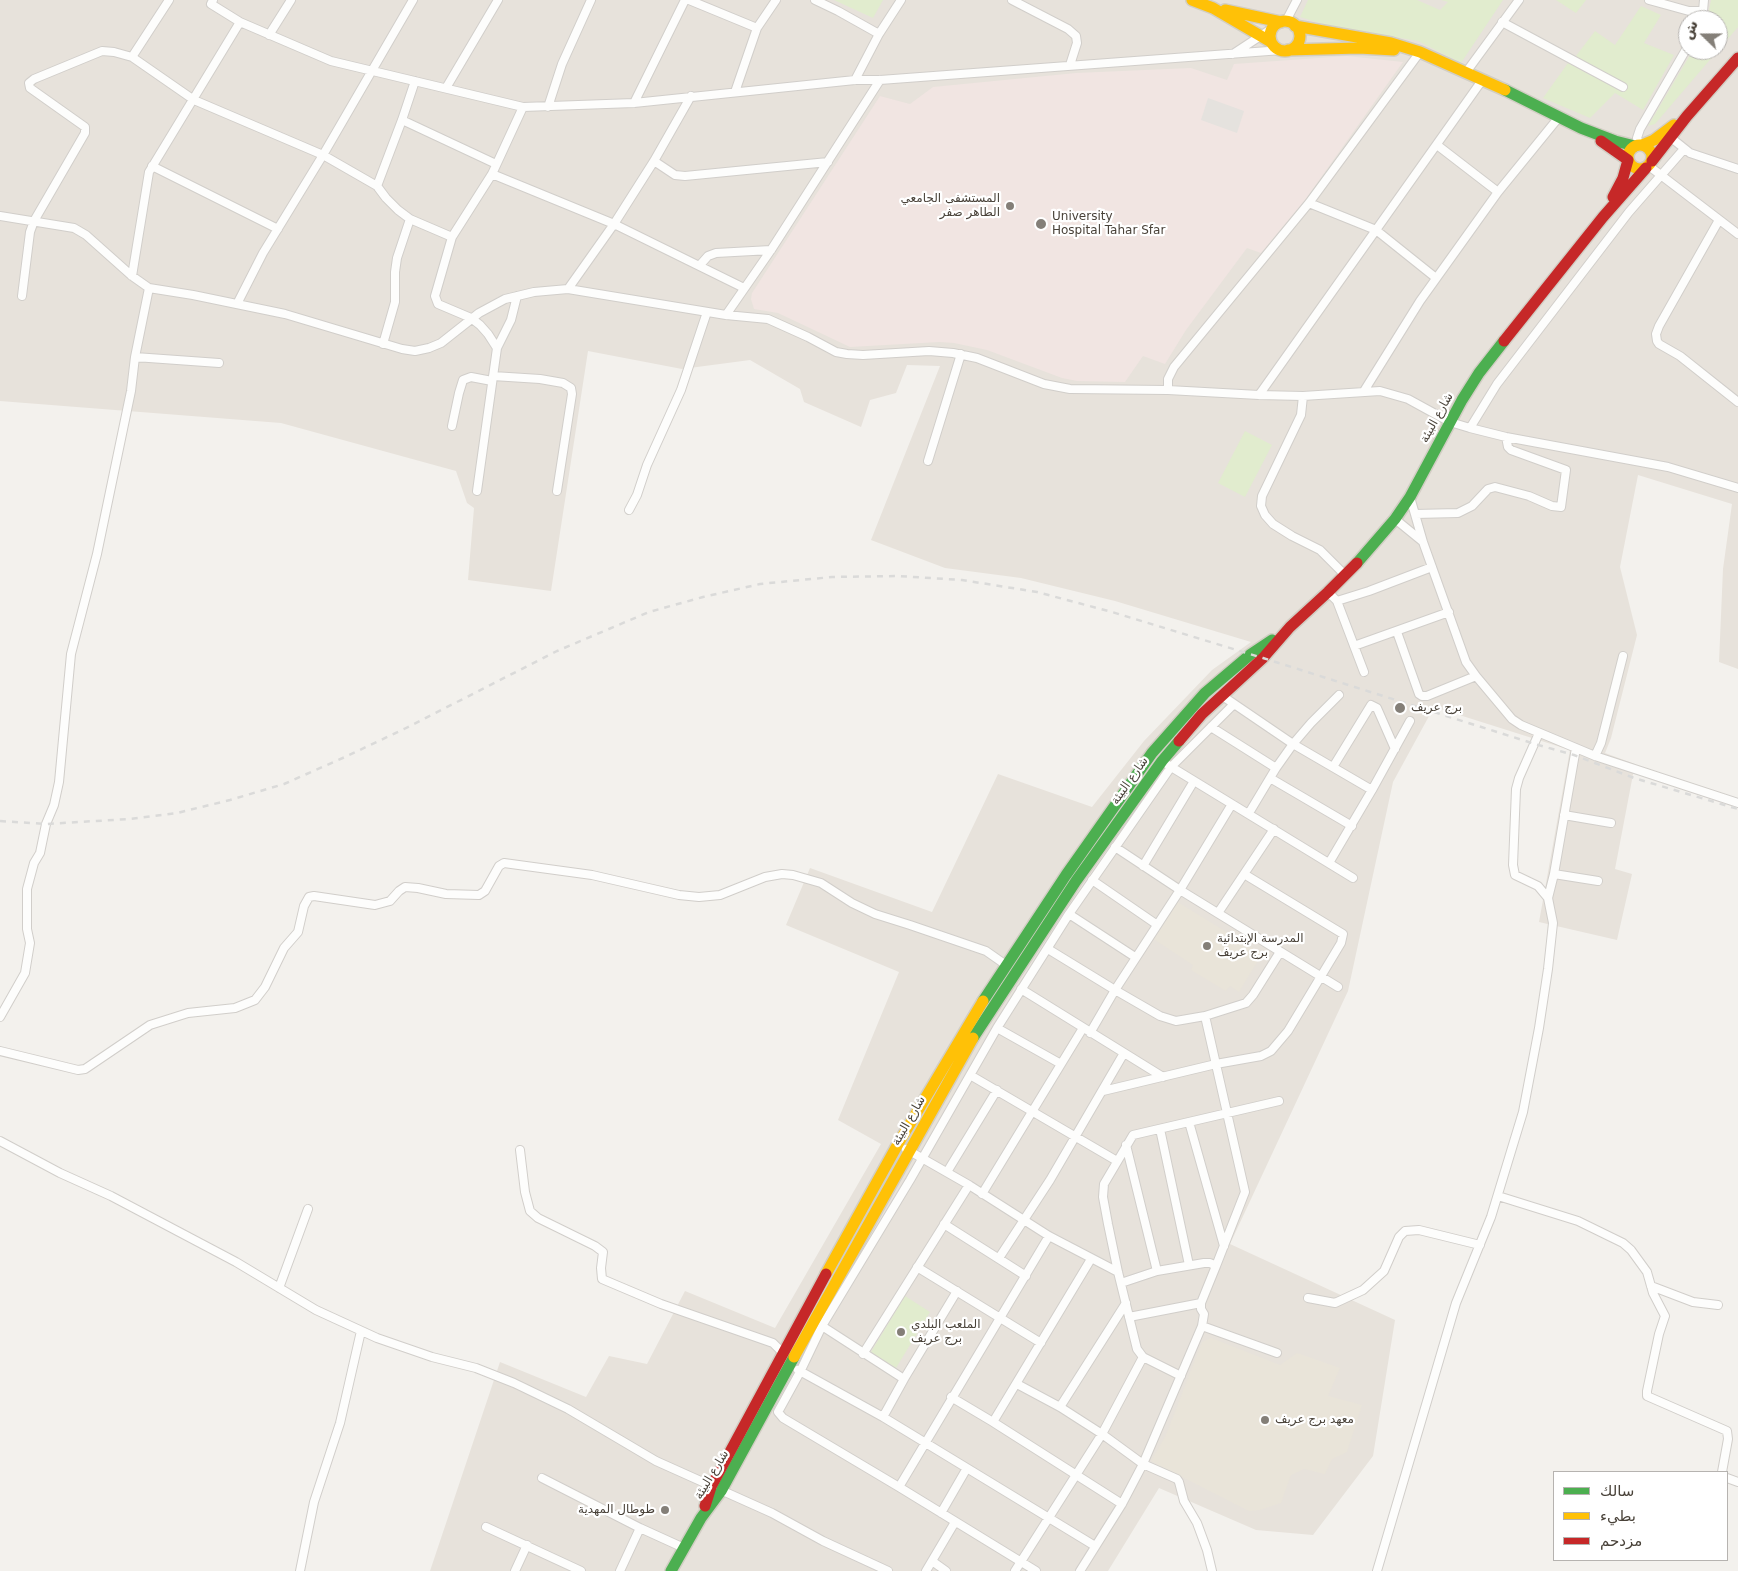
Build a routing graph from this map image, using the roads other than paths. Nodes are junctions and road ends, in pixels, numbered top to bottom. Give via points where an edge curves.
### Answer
1 (169, 0) edge
2 (202, 0) edge
3 (291, 0) edge
4 (413, 0) edge
5 (498, 0) edge
6 (591, 0) edge
7 (687, 0) edge
8 (776, 0) edge
9 (816, 0) edge
10 (901, 0) edge
11 (1012, 0) edge
12 (1192, 0) edge
13 (1297, 0) edge
14 (1519, 0) edge
15 (1648, 0) edge
16 (212, 2) edge
17 (1213, 8) junction
18 (1685, 10) edge
19 (240, 22) junction
20 (1502, 22) junction
21 (1288, 23) junction
22 (757, 28) junction
23 (879, 34) junction
24 (269, 35) junction
25 (1267, 39) junction
26 (1285, 50) junction
27 (1420, 52) junction
28 (1232, 54) junction
29 (132, 57) junction
30 (1738, 58) edge
31 (1680, 60) edge
32 (1070, 65) junction
33 (1467, 71) junction
34 (371, 72) junction
35 (1483, 79) junction
36 (855, 80) junction
37 (880, 80) junction
38 (415, 81) junction
39 (1623, 87) dead end
40 (446, 88) junction
41 (735, 92) junction
42 (692, 96) junction
43 (194, 100) junction
44 (634, 103) junction
45 (523, 107) junction
46 (548, 107) junction
47 (1686, 116) junction
48 (1559, 118) junction
49 (402, 120) junction
50 (1581, 128) junction
51 (1670, 137) junction
52 (1437, 145) junction
53 (1639, 145) junction
54 (1684, 149) junction
55 (323, 155) junction
56 (1628, 160) junction
57 (654, 161) junction
58 (828, 162) junction
59 (496, 164) junction
60 (1649, 165) junction
61 (152, 166) junction
62 (1738, 169) edge
63 (492, 174) junction
64 (1661, 176) junction
65 (377, 186) junction
66 (1498, 192) junction
67 (1309, 203) junction
68 (0, 216) edge
69 (1603, 217) junction
70 (410, 219) junction
71 (1719, 220) junction
72 (34, 221) junction
73 (614, 224) junction
74 (278, 229) junction
75 (1376, 230) junction
76 (1738, 234) edge
77 (452, 237) junction
78 (771, 250) junction
79 (700, 265) junction
80 (132, 276) junction
81 (1436, 278) junction
82 (149, 288) junction
83 (744, 288) junction
84 (568, 289) junction
85 (22, 296) dead end
86 (517, 296) junction
87 (237, 304) junction
88 (707, 312) junction
89 (726, 315) junction
90 (471, 318) junction
91 (383, 344) junction
92 (497, 348) junction
93 (960, 354) junction
94 (134, 356) junction
95 (219, 363) dead end
96 (492, 378) junction
97 (1168, 390) junction
98 (1364, 391) junction
99 (1259, 395) junction
100 (1303, 396) junction
101 (1738, 402) edge
102 (1450, 422) junction
103 (452, 426) dead end
104 (1470, 428) junction
105 (1506, 437) junction
106 (928, 461) dead end
107 (1738, 488) edge
108 (478, 491) dead end
109 (557, 491) dead end
110 (1410, 497) junction
111 (629, 510) dead end
112 (1415, 514) junction
113 (1395, 519) junction
114 (1423, 542) junction
115 (1432, 568) junction
116 (1345, 575) junction
117 (1328, 592) junction
118 (1336, 601) junction
119 (1448, 612) junction
120 (1290, 627) junction
121 (1397, 632) junction
122 (1354, 646) junction
123 (1623, 656) dead end
124 (1364, 672) dead end
125 (1476, 676) junction
126 (1221, 695) junction
127 (1339, 695) dead end
128 (1234, 704) junction
129 (1410, 721) dead end
130 (1211, 727) junction
131 (1539, 733) junction
132 (1293, 744) junction
133 (1576, 748) junction
134 (1395, 749) junction
135 (1595, 756) junction
136 (1162, 760) junction
137 (1276, 768) junction
138 (1333, 768) junction
139 (1270, 778) junction
140 (1194, 781) junction
141 (1372, 790) junction
142 (1738, 803) edge
143 (1232, 804) junction
144 (1249, 813) junction
145 (1564, 815) junction
146 (1611, 823) dead end
147 (1352, 826) junction
148 (1274, 829) junction
149 (1115, 847) junction
150 (1329, 863) junction
151 (1143, 866) junction
152 (1244, 874) junction
153 (1554, 874) junction
154 (1352, 878) dead end
155 (1092, 880) junction
156 (1598, 881) dead end
157 (1180, 890) junction
158 (1548, 898) junction
159 (1218, 913) junction
160 (1069, 914) junction
161 (1156, 924) junction
162 (1048, 949) junction
163 (1280, 952) junction
164 (1136, 957) junction
165 (1006, 965) junction
166 (1321, 977) junction
167 (1338, 987) dead end
168 (1021, 989) junction
169 (1114, 990) junction
170 (1205, 1016) junction
171 (0, 1017) edge
172 (997, 1028) junction
173 (1082, 1028) junction
174 (1090, 1033) junction
175 (0, 1051) edge
176 (1124, 1053) junction
177 (1061, 1064) junction
178 (1216, 1064) junction
179 (970, 1075) junction
180 (1163, 1077) junction
181 (997, 1090) junction
182 (1103, 1091) junction
183 (1279, 1100) dead end
184 (1034, 1111) junction
185 (1227, 1113) junction
186 (1189, 1122) junction
187 (1160, 1129) junction
188 (1075, 1136) junction
189 (0, 1141) edge
190 (898, 1144) junction
191 (1126, 1146) junction
192 (520, 1150) dead end
193 (909, 1150) junction
194 (922, 1158) junction
195 (1117, 1161) junction
196 (947, 1172) junction
197 (969, 1185) junction
198 (982, 1194) junction
199 (1498, 1196) junction
200 (308, 1209) dead end
201 (1024, 1219) junction
202 (944, 1224) junction
203 (1049, 1236) junction
204 (1480, 1245) junction
205 (1224, 1246) junction
206 (999, 1258) junction
207 (1091, 1259) junction
208 (1189, 1265) junction
209 (1216, 1266) junction
210 (917, 1267) junction
211 (1157, 1271) junction
212 (1118, 1272) junction
213 (1026, 1276) junction
214 (1121, 1283) junction
215 (1651, 1286) junction
216 (278, 1288) junction
217 (957, 1291) junction
218 (1308, 1298) dead end
219 (1126, 1303) junction
220 (1201, 1303) junction
221 (1718, 1304) dead end
222 (1129, 1317) junction
223 (1001, 1318) junction
224 (822, 1326) junction
225 (1202, 1326) junction
226 (362, 1331) junction
227 (1041, 1343) junction
228 (1277, 1353) dead end
229 (863, 1354) junction
230 (1143, 1357) junction
231 (787, 1358) junction
232 (800, 1372) junction
233 (1181, 1376) junction
234 (904, 1379) junction
235 (1017, 1384) junction
236 (951, 1398) junction
237 (1060, 1407) junction
238 (883, 1417) junction
239 (993, 1422) junction
240 (1102, 1434) junction
241 (925, 1443) junction
242 (1143, 1464) junction
243 (967, 1468) junction
244 (1722, 1471) edge
245 (1077, 1474) junction
246 (542, 1478) dead end
247 (899, 1487) junction
248 (716, 1489) junction
249 (1122, 1504) junction
250 (941, 1513) junction
251 (1050, 1518) junction
252 (955, 1522) junction
253 (486, 1527) dead end
254 (640, 1528) junction
255 (527, 1545) junction
256 (1095, 1546) junction
257 (684, 1548) junction
258 (932, 1561) junction
259 (1021, 1562) junction
260 (574, 1570) edge
261 (300, 1571) edge
262 (515, 1571) edge
263 (620, 1571) edge
264 (672, 1571) edge
265 (888, 1571) edge
266 (926, 1571) edge
267 (946, 1571) edge
268 (1015, 1571) edge
269 (1036, 1571) edge
270 (1080, 1571) edge
271 (1212, 1571) edge
272 (1377, 1571) edge

1 - 29 street
2 - 16 street
3 - 24 street
4 - 34 street
5 - 40 street
6 - 46 street via 562,64
7 - 22 street
7 - 44 street
8 - 22 street
9 - 23 street
10 - 23 street
11 - 32 street via 1076,36
12 - 17 main road
13 - 21 street
14 - 20 street
15 - 18 street
16 - 19 street
17 - 21 main road
17 - 25 main road
19 - 24 street
19 - 43 street
20 - 33 street
20 - 39 street
21 - 25 main road via 1272,29
21 - 26 main road via 1298,30 1299,40
21 - 27 main road via 1391,43
22 - 41 street
23 - 36 street
24 - 34 street via 330,61
25 - 26 main road
25 - 28 street
26 - 27 main road via 1359,48
26 - 28 street
27 - 33 main road
27 - 67 street
28 - 32 street
29 - 43 street
29 - 72 street via 102,51 29,83 30,88 85,127 85,133
30 - 47 main road
31 - 53 street via 1640,129
32 - 37 street
33 - 35 main road
34 - 38 street
34 - 55 street
35 - 48 main road
35 - 52 street
36 - 37 street
36 - 41 street
37 - 58 street
38 - 40 street
38 - 49 street
40 - 45 street
41 - 42 street
42 - 44 street
42 - 57 street
43 - 55 street
43 - 61 street
44 - 46 street
45 - 46 street
45 - 59 street
47 - 51 main road, شارع البيئة
47 - 53 main road via 1654,140
48 - 50 main road
48 - 66 street
49 - 59 street
49 - 65 street
50 - 53 main road via 1615,141
50 - 56 main road
51 - 54 street
51 - 60 main road, شارع البيئة
52 - 66 street
52 - 75 street
53 - 56 main road via 1629,152
53 - 60 main road via 1652,152
54 - 62 street
54 - 64 street
55 - 65 street
55 - 74 street
56 - 60 main road via 1635,169 1642,170
56 - 69 main road, شارع البيئة via 1623,178
57 - 58 street via 675,175 685,176
57 - 73 street
58 - 78 street
59 - 63 street
60 - 64 street
60 - 69 main road, شارع البيئة
61 - 74 street
61 - 80 street via 146,181
63 - 73 street
63 - 77 street
64 - 71 street
64 - 104 street via 1629,212 1498,384
65 - 70 street
66 - 81 street
67 - 75 street
67 - 97 street via 1174,367 1168,379
68 - 72 street
69 - 102 main road, شارع البيئة via 1479,373
70 - 77 street
70 - 91 street via 397,258 395,302
71 - 76 street
71 - 101 street via 1656,334 1660,344
72 - 80 street via 74,228
72 - 85 street
73 - 79 street
73 - 84 street
74 - 87 street
75 - 81 street
75 - 99 street
77 - 90 street via 435,301
78 - 79 street via 716,253
78 - 83 street
79 - 83 street
80 - 82 street
81 - 98 street
82 - 87 street
82 - 94 street
83 - 89 street
84 - 86 street
84 - 88 street
86 - 90 street via 496,303
86 - 92 street via 511,320
87 - 91 street via 285,314
88 - 89 street
88 - 111 street via 681,390
89 - 93 street via 768,320 836,352 847,354 930,351
90 - 91 street via 448,339 429,348 416,351
90 - 92 street
92 - 96 street
93 - 97 street via 1057,387
93 - 106 street
94 - 95 street
94 - 171 street via 131,392 97,554 71,654 60,782 26,889 30,943 25,973
96 - 103 street via 471,376 463,380
96 - 108 street
96 - 109 street via 548,381 571,388
97 - 99 street
98 - 100 street
98 - 102 street via 1400,396
99 - 100 street
100 - 116 street via 1300,415 1262,496 1261,506 1273,524 1320,550
102 - 104 street
102 - 110 main road, شارع البيئة
104 - 105 street
105 - 107 street via 1668,467
105 - 112 street via 1511,450 1566,470 1561,507 1495,487 1488,489 1466,511
110 - 112 street
110 - 113 main road, شارع البيئة
112 - 114 street
113 - 114 street
113 - 116 main road, شارع البيئة
114 - 115 street
115 - 118 street
115 - 119 street
116 - 117 main road, شارع البيئة
117 - 118 street
117 - 120 main road, شارع البيئة
118 - 122 street
119 - 121 street
119 - 125 street via 1466,662
120 - 126 main road, شارع البيئة via 1263,658
120 - 136 main road, شارع البيئة via 1251,654 1205,693
121 - 122 street
121 - 125 street via 1422,696
122 - 124 street
123 - 135 street
125 - 131 street via 1512,719
126 - 128 street
126 - 136 main road, شارع البيئة
127 - 132 street
128 - 130 street
128 - 132 street
129 - 134 street
130 - 136 street
130 - 137 street
131 - 133 street
131 - 158 street via 1516,789 1513,865 1515,876 1538,886
132 - 137 street
132 - 138 street
133 - 135 street
133 - 145 street
134 - 138 street via 1377,708 1371,705
134 - 141 street
135 - 142 street
136 - 140 street
136 - 149 street
136 - 165 main road, شارع البيئة via 1066,875
136 - 193 main road, شارع البيئة via 1015,972
137 - 139 street
138 - 141 street
139 - 144 street
139 - 147 street
140 - 143 street
140 - 151 street
141 - 147 street
143 - 144 street
143 - 157 street
144 - 148 street
145 - 146 street
145 - 153 street
147 - 150 street
148 - 150 street
148 - 152 street
149 - 151 street
149 - 155 street
150 - 154 street
151 - 157 street
152 - 159 street
152 - 166 street via 1343,934 1343,940
153 - 156 street
153 - 158 street
155 - 160 street
155 - 161 street
157 - 159 street
157 - 161 street
158 - 199 street via 1553,923 1539,1028 1523,1112
159 - 163 street
160 - 162 street
160 - 164 street
161 - 164 street
162 - 168 street
162 - 169 street
163 - 166 street
163 - 170 street via 1246,1003
164 - 169 street
165 - 175 street via 986,951 875,914 852,904 821,883 793,875 765,877 720,896 699,897 592,875 504,863 485,891 478,895 405,887 390,902 375,905 309,897 298,932 284,948 265,987 254,1000 240,1006 188,1013 150,1025 85,1069
165 - 190 main road, شارع البيئة
166 - 167 street
166 - 178 street via 1288,1031 1271,1051 1262,1056
168 - 172 street
168 - 173 street
169 - 170 street via 1170,1020
169 - 174 street
170 - 178 street
172 - 177 street
172 - 179 street
173 - 174 street
173 - 177 street
174 - 176 street
176 - 180 street
176 - 182 street
177 - 184 street
178 - 180 street
178 - 185 street
179 - 181 street
179 - 194 street
180 - 182 street
181 - 184 street
181 - 196 street
182 - 188 street
183 - 185 street
184 - 188 street
184 - 198 street
185 - 186 street
185 - 205 street via 1245,1192
186 - 187 street
186 - 205 street
187 - 191 street via 1133,1135
187 - 208 street
188 - 195 street
188 - 201 street
189 - 216 street via 236,1262
190 - 193 street
190 - 231 main road, شارع البيئة
191 - 195 street
191 - 211 street
192 - 231 street via 530,1210 538,1218 602,1252 602,1279 661,1304 773,1343
193 - 194 street
193 - 231 main road, شارع البيئة
194 - 196 street
194 - 224 street
195 - 212 street via 1102,1192
196 - 197 street
197 - 198 street
197 - 202 street
198 - 201 street
199 - 204 street
199 - 215 street via 1578,1221 1623,1244 1647,1272
200 - 216 street
201 - 203 street
201 - 206 street
202 - 206 street
202 - 210 street
203 - 207 street
203 - 213 street
204 - 218 street via 1419,1230 1405,1232 1399,1237 1384,1271 1363,1290 1335,1303
204 - 272 street via 1456,1303
205 - 209 street
206 - 213 street
207 - 212 street
207 - 227 street
208 - 209 street via 1204,1263
208 - 211 street
209 - 220 street
210 - 217 street
210 - 229 street
211 - 214 street
212 - 214 street
213 - 223 street
214 - 219 street
215 - 221 street via 1692,1302
215 - 244 street via 1665,1316 1647,1396 1727,1431
216 - 226 street
217 - 223 street
217 - 234 street
219 - 222 street
219 - 237 street
220 - 222 street
220 - 225 street via 1204,1314
222 - 230 street via 1135,1344
223 - 227 street
223 - 236 street
224 - 229 street
224 - 232 street
225 - 228 street
225 - 233 street
226 - 248 street via 514,1383 568,1409 656,1461
226 - 261 street via 340,1423 314,1502
227 - 235 street
229 - 234 street
230 - 233 street
230 - 240 street
231 - 232 street
231 - 248 main road, شارع البيئة
232 - 238 street
232 - 247 street via 778,1412 779,1416
233 - 242 street
234 - 238 street
235 - 237 street
235 - 239 street
236 - 239 street
236 - 241 street
237 - 240 street
238 - 241 street
239 - 245 street
240 - 242 street
240 - 245 street
241 - 243 street
241 - 247 street
242 - 249 street
242 - 271 street via 1179,1482 1184,1501 1197,1523
243 - 250 street
243 - 251 street
245 - 249 street
245 - 251 street
246 - 254 street
247 - 250 street
248 - 257 main road, شارع البيئة
248 - 265 street
249 - 256 street
250 - 252 street
251 - 256 street
251 - 259 street
252 - 258 street
252 - 259 street
253 - 255 street
254 - 257 street
254 - 263 street
255 - 260 street
255 - 262 street
256 - 270 street
257 - 264 main road, شارع البيئة
258 - 266 street
258 - 267 street
259 - 268 street
259 - 269 street

